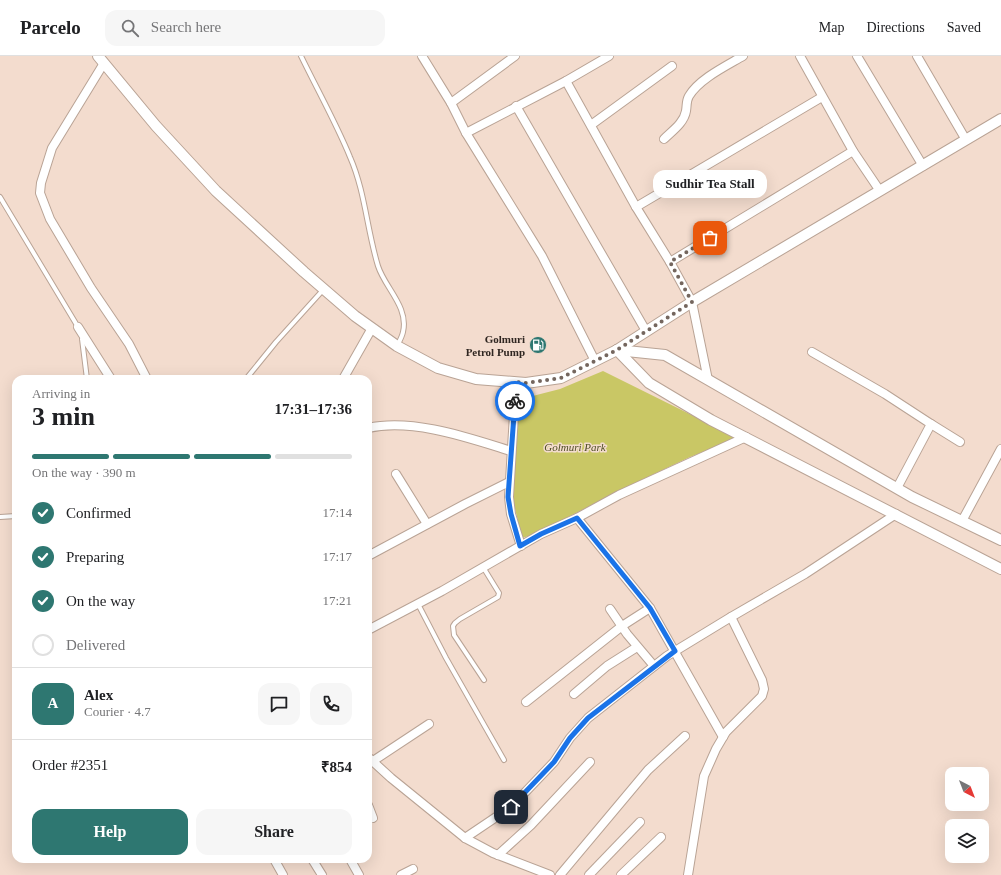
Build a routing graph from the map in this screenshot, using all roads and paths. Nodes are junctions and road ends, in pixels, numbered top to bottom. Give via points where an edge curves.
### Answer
1 (301, 56) edge
2 (515, 56) edge
3 (609, 56) edge
4 (743, 56) edge
5 (800, 56) edge
6 (857, 56) edge
7 (917, 56) edge
8 (425, 57) edge
9 (101, 59) edge
10 (672, 66) dead end
11 (566, 81) junction
12 (822, 97) junction
13 (451, 103) junction
14 (516, 106) junction
15 (1001, 119) edge
16 (590, 125) junction
17 (466, 133) junction
18 (664, 139) dead end
19 (966, 140) junction
20 (853, 151) junction
21 (923, 166) junction
22 (880, 191) junction
23 (0, 197) edge
24 (636, 207) junction
25 (670, 262) junction
26 (324, 289) junction
27 (692, 302) junction
28 (78, 327) junction
29 (372, 328) junction
30 (646, 331) junction
31 (397, 346) junction
32 (617, 350) junction
33 (812, 352) dead end
34 (595, 361) junction
35 (87, 375) edge
36 (108, 375) edge
37 (145, 375) edge
38 (249, 375) edge
39 (344, 375) edge
40 (708, 380) junction
41 (516, 382) junction
42 (931, 424) junction
43 (372, 428) edge
44 (746, 438) junction
45 (960, 442) dead end
46 (1001, 449) edge
47 (511, 451) junction
48 (396, 474) dead end
49 (509, 482) junction
50 (897, 488) junction
51 (896, 514) junction
52 (12, 516) edge
53 (0, 517) edge
54 (577, 518) junction
55 (962, 521) junction
56 (427, 524) junction
57 (1001, 540) edge
58 (520, 546) junction
59 (372, 554) edge
60 (483, 567) junction
61 (1001, 569) edge
62 (418, 604) junction
63 (650, 608) junction
64 (610, 609) dead end
65 (731, 617) junction
66 (622, 626) junction
67 (372, 628) edge
68 (637, 648) junction
69 (675, 651) junction
70 (654, 666) junction
71 (484, 680) dead end
72 (574, 694) dead end
73 (526, 702) dead end
74 (429, 724) dead end
75 (685, 736) dead end
76 (723, 737) junction
77 (372, 758) edge
78 (504, 760) dead end
79 (372, 761) edge
80 (590, 762) dead end
81 (640, 822) dead end
82 (661, 837) dead end
83 (465, 838) junction
84 (498, 855) junction
85 (276, 863) edge
86 (314, 863) edge
87 (352, 863) edge
88 (412, 869) dead end
89 (283, 875) edge
90 (322, 875) edge
91 (359, 875) edge
92 (401, 875) edge
93 (550, 875) edge
94 (560, 875) edge
95 (589, 875) edge
96 (621, 875) edge
97 (688, 875) edge

1 - 31 lane via 351,157 378,266 401,308 405,322
2 - 13 street
3 - 11 street
4 - 18 street via 694,90 688,97 681,123
5 - 12 street
6 - 21 street
7 - 19 street
8 - 13 street
9 - 26 street via 156,126 216,191
9 - 37 street via 52,148 40,193 50,219 91,288 129,344
10 - 16 street
11 - 14 street
11 - 16 street
12 - 20 street
12 - 24 street
13 - 17 street
14 - 17 street
14 - 30 street
15 - 19 street
16 - 24 street
17 - 34 street via 542,256
19 - 21 street
20 - 22 street
20 - 25 street
21 - 22 street
22 - 27 street
23 - 28 lane
24 - 25 street
25 - 27 street
26 - 29 street
26 - 38 lane
27 - 30 street
27 - 40 street
28 - 35 lane via 84,344
28 - 36 street
29 - 31 street
29 - 39 street
30 - 32 street
31 - 41 street via 438,368 476,379
32 - 34 street
32 - 40 street via 666,355
32 - 44 street via 649,383
33 - 42 street
34 - 41 street via 561,378
40 - 50 street
41 - 47 street
42 - 45 street
42 - 50 street
43 - 47 street via 399,426 447,432
44 - 51 street
44 - 54 street via 619,495
46 - 55 street
47 - 49 street
48 - 56 street
49 - 56 street
49 - 58 street via 508,497
50 - 55 street
51 - 61 street
51 - 65 street via 805,574
52 - 53 lane
54 - 58 street
54 - 63 street
55 - 57 street
56 - 59 street
58 - 60 street
60 - 62 street
60 - 71 lane via 497,588 498,597 455,623 453,631
62 - 67 street
62 - 78 lane
63 - 66 street
63 - 69 street
64 - 66 street
65 - 69 street
65 - 76 street via 764,689 762,696
66 - 68 street
66 - 73 street
68 - 70 street
68 - 72 street via 608,666
69 - 70 street
69 - 76 street
70 - 83 street via 588,718 570,738 554,762 511,807
74 - 77 street
75 - 94 street via 648,770
76 - 97 street via 704,776
79 - 83 street
80 - 84 street
81 - 95 street
82 - 96 street
83 - 84 street
84 - 93 street
85 - 89 street
86 - 90 street
87 - 91 street
88 - 92 street

